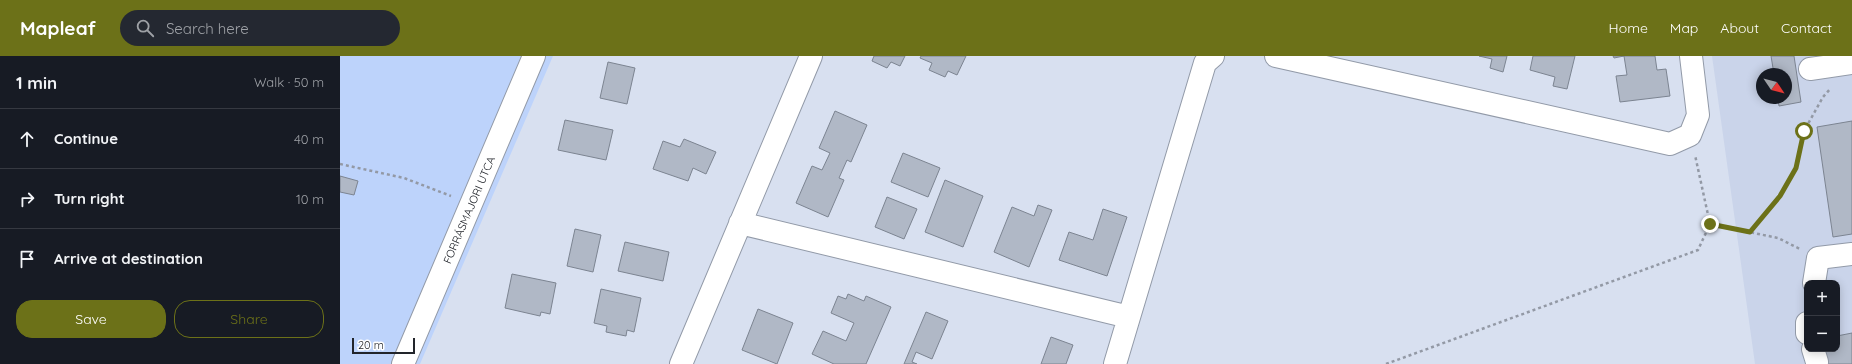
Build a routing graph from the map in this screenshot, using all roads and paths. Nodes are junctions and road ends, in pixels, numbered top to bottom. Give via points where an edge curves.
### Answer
1 (534, 56) edge
2 (811, 56) edge
3 (1213, 56) edge
4 (1276, 56) edge
5 (1691, 56) edge
6 (1852, 63) edge
7 (1810, 69) dead end
8 (1832, 86) dead end
9 (1690, 135) junction
10 (340, 164) edge
11 (472, 204) junction
12 (740, 223) junction
13 (1710, 224) junction
14 (1750, 232) junction
15 (1852, 254) edge
16 (1818, 258) junction
17 (1814, 280) edge
18 (1129, 317) junction
19 (403, 364) edge
20 (681, 364) edge
21 (1115, 364) edge
22 (1386, 364) edge

1 - 11 street, FORRÁSMAJORI UTCA
2 - 12 street
3 - 18 street via 1204,63
4 - 9 street via 1670,144
5 - 9 street via 1698,115
6 - 7 street
8 - 14 path via 1823,96 1804,131 1796,168 1780,196
9 - 13 path
10 - 11 path via 404,178
11 - 19 street, FORRÁSMAJORI UTCA
12 - 18 street
12 - 20 street
13 - 14 path
13 - 22 path via 1698,250
14 - 16 path via 1778,238
15 - 16 street
16 - 17 street
18 - 21 street

